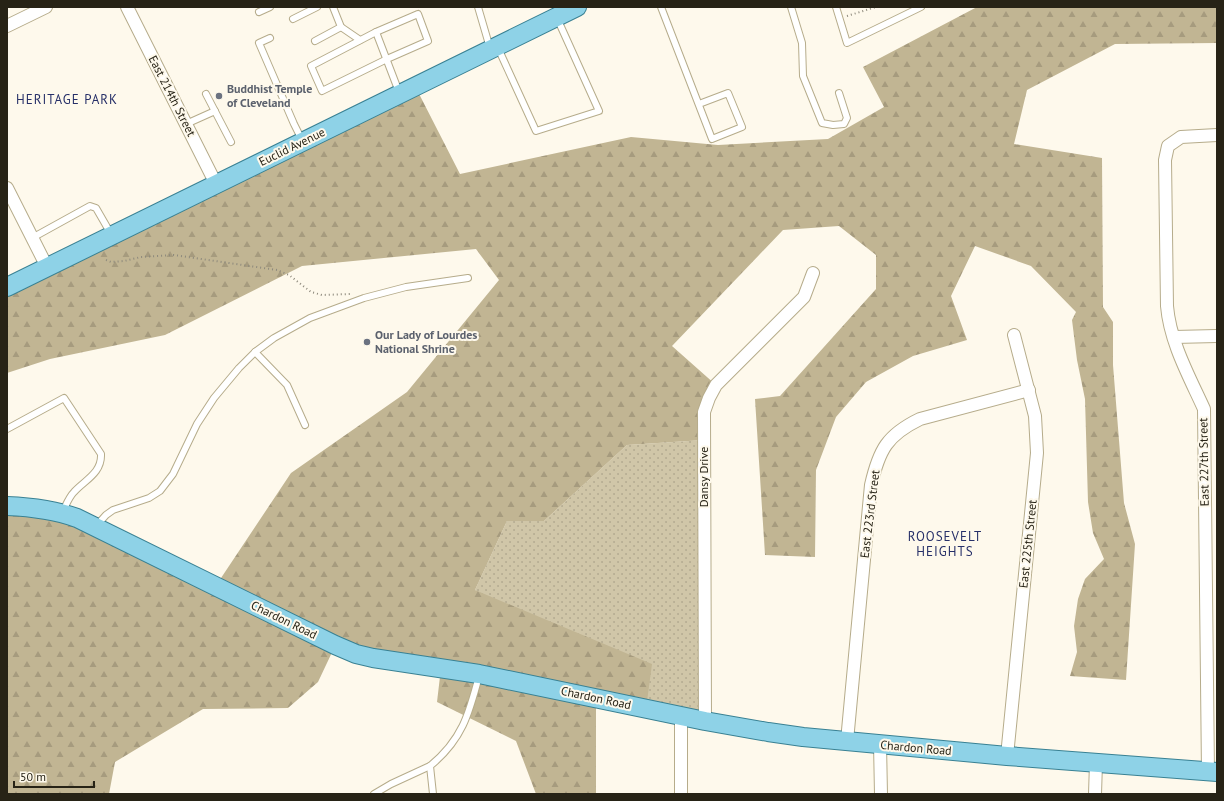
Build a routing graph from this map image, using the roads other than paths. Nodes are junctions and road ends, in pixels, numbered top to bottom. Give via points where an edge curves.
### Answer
1 (46, 7) edge
2 (127, 7) edge
3 (270, 7) edge
4 (317, 7) edge
5 (333, 7) edge
6 (478, 7) edge
7 (577, 7) edge
8 (661, 7) edge
9 (792, 7) edge
10 (836, 7) edge
11 (921, 7) edge
12 (259, 12) dead end
13 (555, 12) edge
14 (293, 19) dead end
15 (7, 26) edge
16 (341, 27) junction
17 (376, 32) junction
18 (270, 38) dead end
19 (360, 40) junction
20 (315, 41) dead end
21 (493, 48) junction
22 (387, 59) junction
23 (839, 93) dead end
24 (206, 94) dead end
25 (400, 94) junction
26 (699, 104) junction
27 (214, 110) junction
28 (186, 124) junction
29 (1217, 135) edge
30 (303, 141) junction
31 (231, 142) dead end
32 (216, 184) junction
33 (7, 188) edge
34 (112, 235) junction
35 (32, 238) junction
36 (47, 267) junction
37 (813, 273) dead end
38 (468, 278) dead end
39 (7, 286) edge
40 (1014, 335) dead end
41 (1217, 336) edge
42 (1174, 337) junction
43 (255, 352) junction
44 (1030, 390) junction
45 (305, 425) dead end
46 (7, 429) edge
47 (7, 506) edge
48 (62, 513) junction
49 (95, 527) junction
50 (479, 674) junction
51 (680, 716) junction
52 (705, 721) junction
53 (847, 741) junction
54 (880, 744) junction
55 (1007, 756) junction
56 (1096, 764) junction
57 (430, 766) junction
58 (1212, 772) edge
59 (374, 794) edge
60 (433, 794) edge
61 (681, 794) edge
62 (881, 794) edge
63 (1095, 794) edge

1 - 15 street
2 - 28 street, East 214th Street
3 - 12 lane
4 - 14 lane
5 - 16 lane
6 - 21 lane
7 - 13 main road, Euclid Avenue
8 - 26 lane
9 - 23 lane via 802,43 802,76 822,123 844,124 847,118
10 - 11 lane via 848,43
13 - 21 main road, Euclid Avenue
13 - 21 lane via 599,111 536,131
16 - 19 lane
16 - 20 lane
17 - 19 lane
17 - 22 lane
17 - 22 lane via 418,14 428,41
18 - 30 lane via 259,43
19 - 22 lane via 311,66 322,91
21 - 25 main road, Euclid Avenue
22 - 25 lane
24 - 27 lane
25 - 30 main road, Euclid Avenue
26 - 26 lane via 712,139 742,127 728,93
27 - 28 lane
27 - 31 lane
28 - 32 street, East 214th Street
29 - 42 street, East 227th Street via 1181,137 1168,146 1165,160 1167,306 1168,321
30 - 32 main road, Euclid Avenue
32 - 34 main road, Euclid Avenue
33 - 35 street
34 - 35 lane via 96,208 90,206
34 - 36 main road, Euclid Avenue
35 - 36 street
36 - 39 main road, Euclid Avenue
37 - 52 street, Dansy Drive via 804,297 716,385 704,412
38 - 43 lane via 406,287 364,298 310,318 284,331
40 - 44 street, East 225th Street
41 - 42 street
42 - 58 street, East 227th Street via 1182,362 1204,409
43 - 45 lane via 287,385
43 - 49 lane via 204,412 173,474 160,491 149,498 113,510
44 - 53 street, East 223rd Street via 920,419 892,436 882,450 871,485
44 - 55 street, East 225th Street via 1035,416 1037,453
46 - 48 lane via 64,398 101,454 102,462 97,471 73,493
47 - 48 main road, Chardon Road
48 - 49 main road, Chardon Road
49 - 50 main road, Chardon Road via 335,646 373,658
50 - 51 main road, Chardon Road
50 - 57 lane via 470,710 460,732 449,749
51 - 52 main road, Chardon Road
51 - 61 street
52 - 53 main road, Chardon Road via 768,732
53 - 54 main road, Chardon Road
54 - 55 main road, Chardon Road
54 - 62 street
55 - 56 main road, Chardon Road
56 - 58 main road, Chardon Road
56 - 63 street
57 - 59 lane
57 - 60 lane

